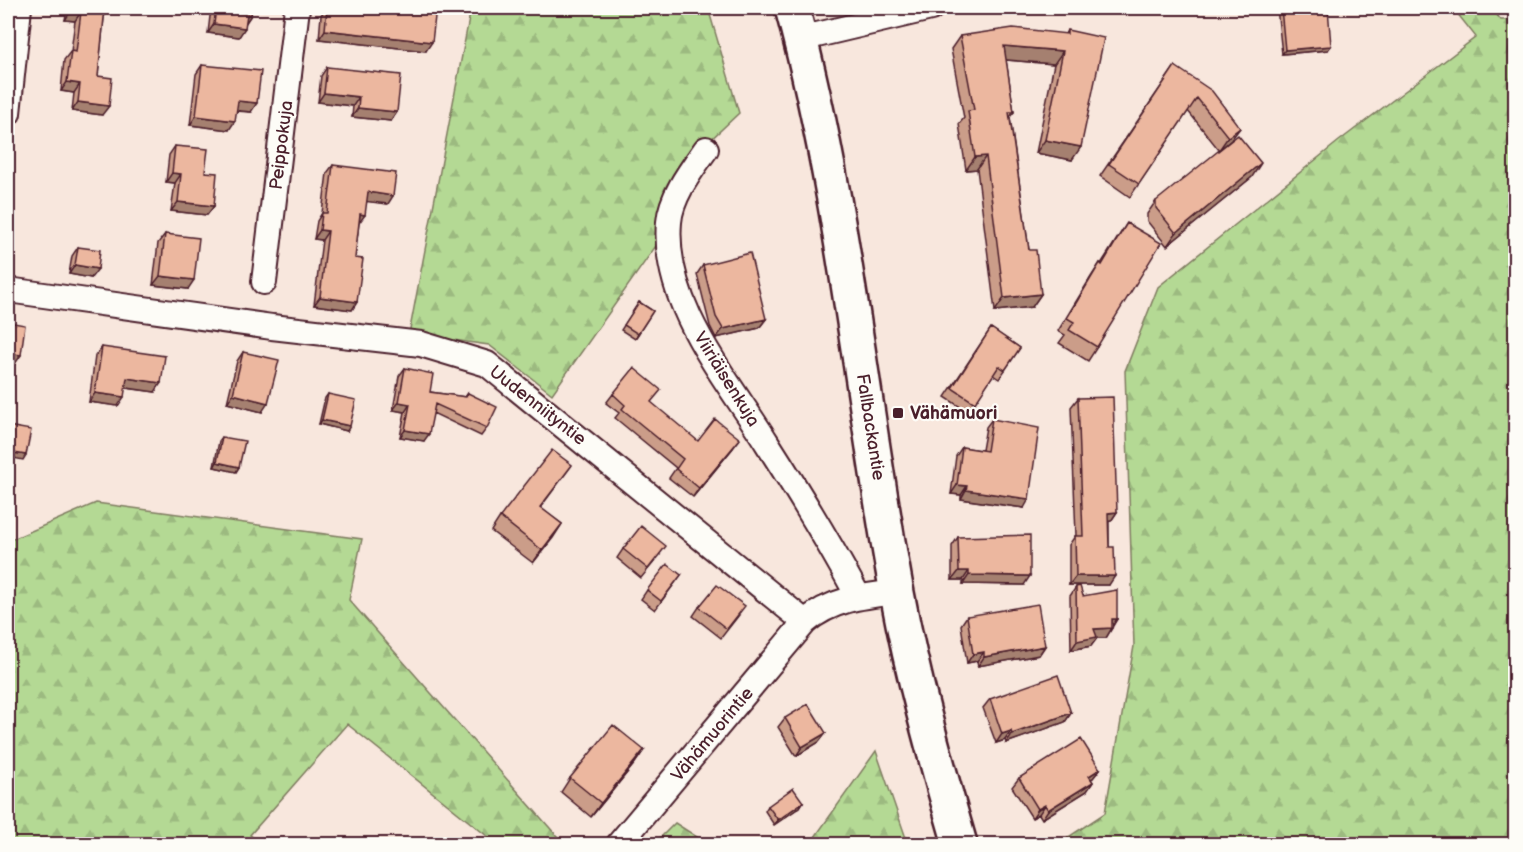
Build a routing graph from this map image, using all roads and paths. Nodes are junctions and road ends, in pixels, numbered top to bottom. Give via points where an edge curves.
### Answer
1 (19, 8) edge
2 (297, 8) edge
3 (792, 8) edge
4 (931, 8) edge
5 (800, 39) junction
6 (8, 113) edge
7 (706, 149) dead end
8 (264, 282) dead end
9 (8, 290) edge
10 (897, 592) junction
11 (858, 596) junction
12 (805, 622) junction
13 (619, 844) edge
14 (960, 844) edge

1 - 6 street
2 - 8 street, Peippokuja
3 - 5 street, Fallbackantie
4 - 5 street
5 - 10 street, Fallbackantie via 827,160
7 - 11 street, Viiriäisenkuja via 684,180 669,219 670,268 695,329
9 - 12 street, Uudenniityntie via 421,344 488,364
10 - 11 street
10 - 14 street, Fallbackantie via 926,726
11 - 12 street via 821,608
12 - 13 street, Vähämuorintie

